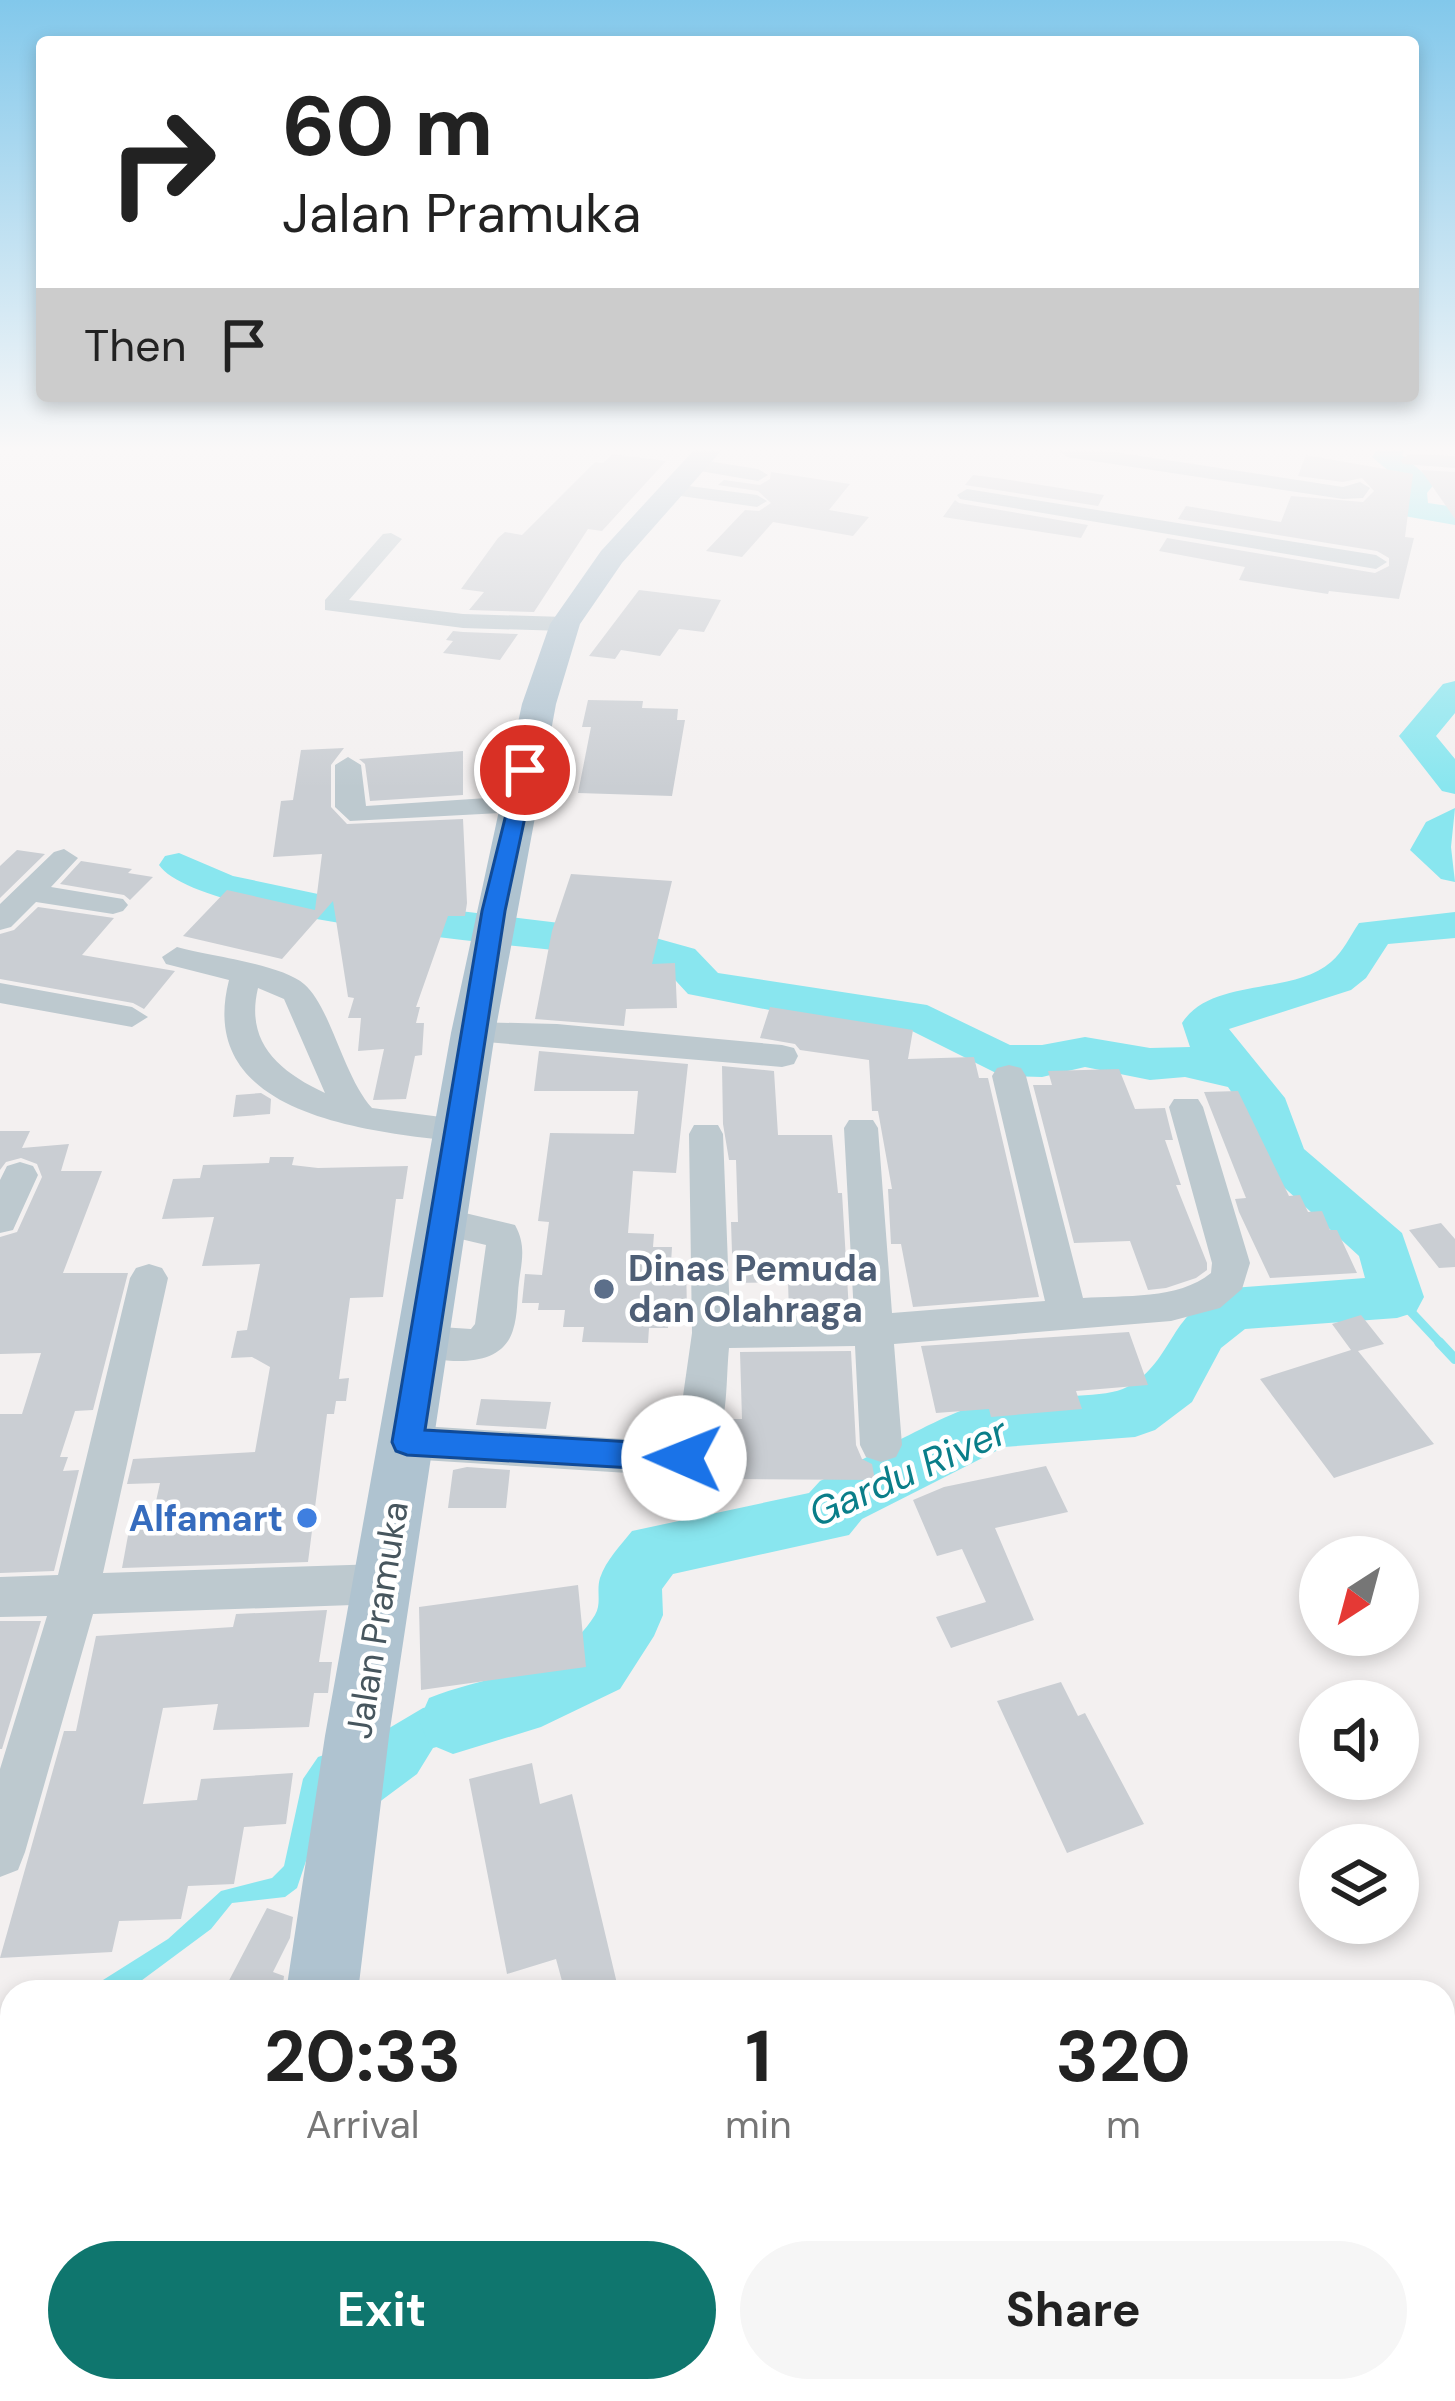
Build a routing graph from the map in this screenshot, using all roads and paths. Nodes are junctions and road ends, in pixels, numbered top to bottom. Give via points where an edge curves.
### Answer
1 (369, 563) edge
2 (607, 563) edge
3 (565, 624) junction
4 (348, 765) dead end
5 (518, 804) junction
6 (64, 857) dead end
7 (29, 892) junction
8 (113, 905) dead end
9 (0, 921) edge
10 (177, 957) dead end
11 (246, 974) junction
12 (0, 993) edge
13 (132, 1017) dead end
14 (473, 1033) junction
15 (782, 1056) dead end
16 (1009, 1076) dead end
17 (1186, 1107) dead end
18 (362, 1119) junction
19 (861, 1128) dead end
20 (460, 1130) junction
21 (706, 1134) dead end
22 (20, 1174) dead end
23 (0, 1220) edge
24 (149, 1278) dead end
25 (1066, 1312) junction
26 (873, 1330) junction
27 (712, 1333) junction
28 (407, 1442) junction
29 (881, 1445) dead end
30 (382, 1584) junction
31 (76, 1594) junction
32 (0, 1597) edge
33 (0, 1852) edge
34 (324, 1980) edge

1 - 3 street via 333,605
2 - 3 main road, Jalan Pramuka
3 - 5 main road, Jalan Pramuka
4 - 5 street via 349,807 360,815
5 - 14 main road, Jalan Pramuka
6 - 7 street
7 - 8 street
7 - 9 street
10 - 11 street
11 - 18 street via 297,994 343,1097
11 - 18 street via 236,1000 240,1029 273,1084
12 - 13 street
14 - 15 street
14 - 20 main road, Jalan Pramuka
16 - 25 street
17 - 25 street via 1229,1279 1208,1298 1171,1306
18 - 20 street
19 - 26 street
20 - 28 main road, Jalan Pramuka
21 - 27 street
22 - 23 street
24 - 31 street
25 - 26 street
26 - 27 street
26 - 29 street
27 - 28 street via 699,1437 684,1458
28 - 30 main road, Jalan Pramuka
30 - 31 street
30 - 34 main road, Jalan Pramuka
31 - 32 street
31 - 33 street

